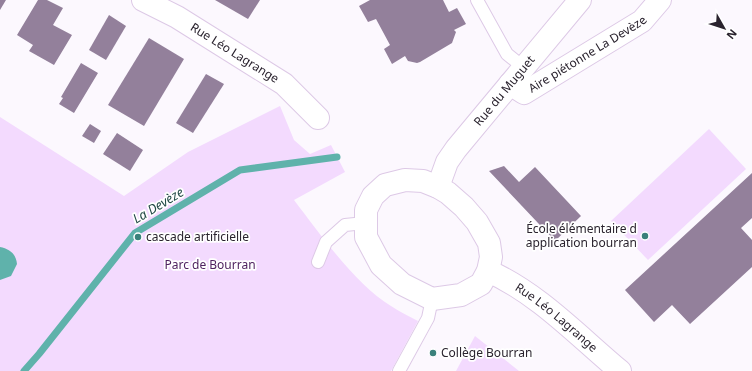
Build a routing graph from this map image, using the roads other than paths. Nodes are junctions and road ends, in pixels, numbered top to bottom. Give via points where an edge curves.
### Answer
1 (143, 0) edge
2 (477, 0) edge
3 (580, 0) edge
4 (660, 0) edge
5 (523, 67) junction
6 (510, 84) junction
7 (318, 118) dead end
8 (438, 187) junction
9 (365, 223) junction
10 (318, 262) dead end
11 (488, 271) junction
12 (432, 299) junction
13 (399, 371) edge
14 (620, 371) edge

1 - 7 street, Rue Léo Lagrange via 177,17 284,84
2 - 5 lane via 507,54
3 - 5 street, Rue du Muguet
4 - 6 street, Aire piétonne La Devèze via 642,21 524,93
5 - 6 street, Rue du Muguet
6 - 8 street, Rue du Muguet via 456,149 447,162
8 - 9 street via 423,181 411,180 385,185 373,196 366,210
8 - 11 street via 464,207 477,222 489,243 491,257
9 - 10 lane via 345,225 326,242
9 - 12 street via 366,237 381,265 402,284
11 - 12 street via 481,284 460,295
11 - 14 street, Rue Léo Lagrange via 528,294
12 - 13 lane via 428,318

